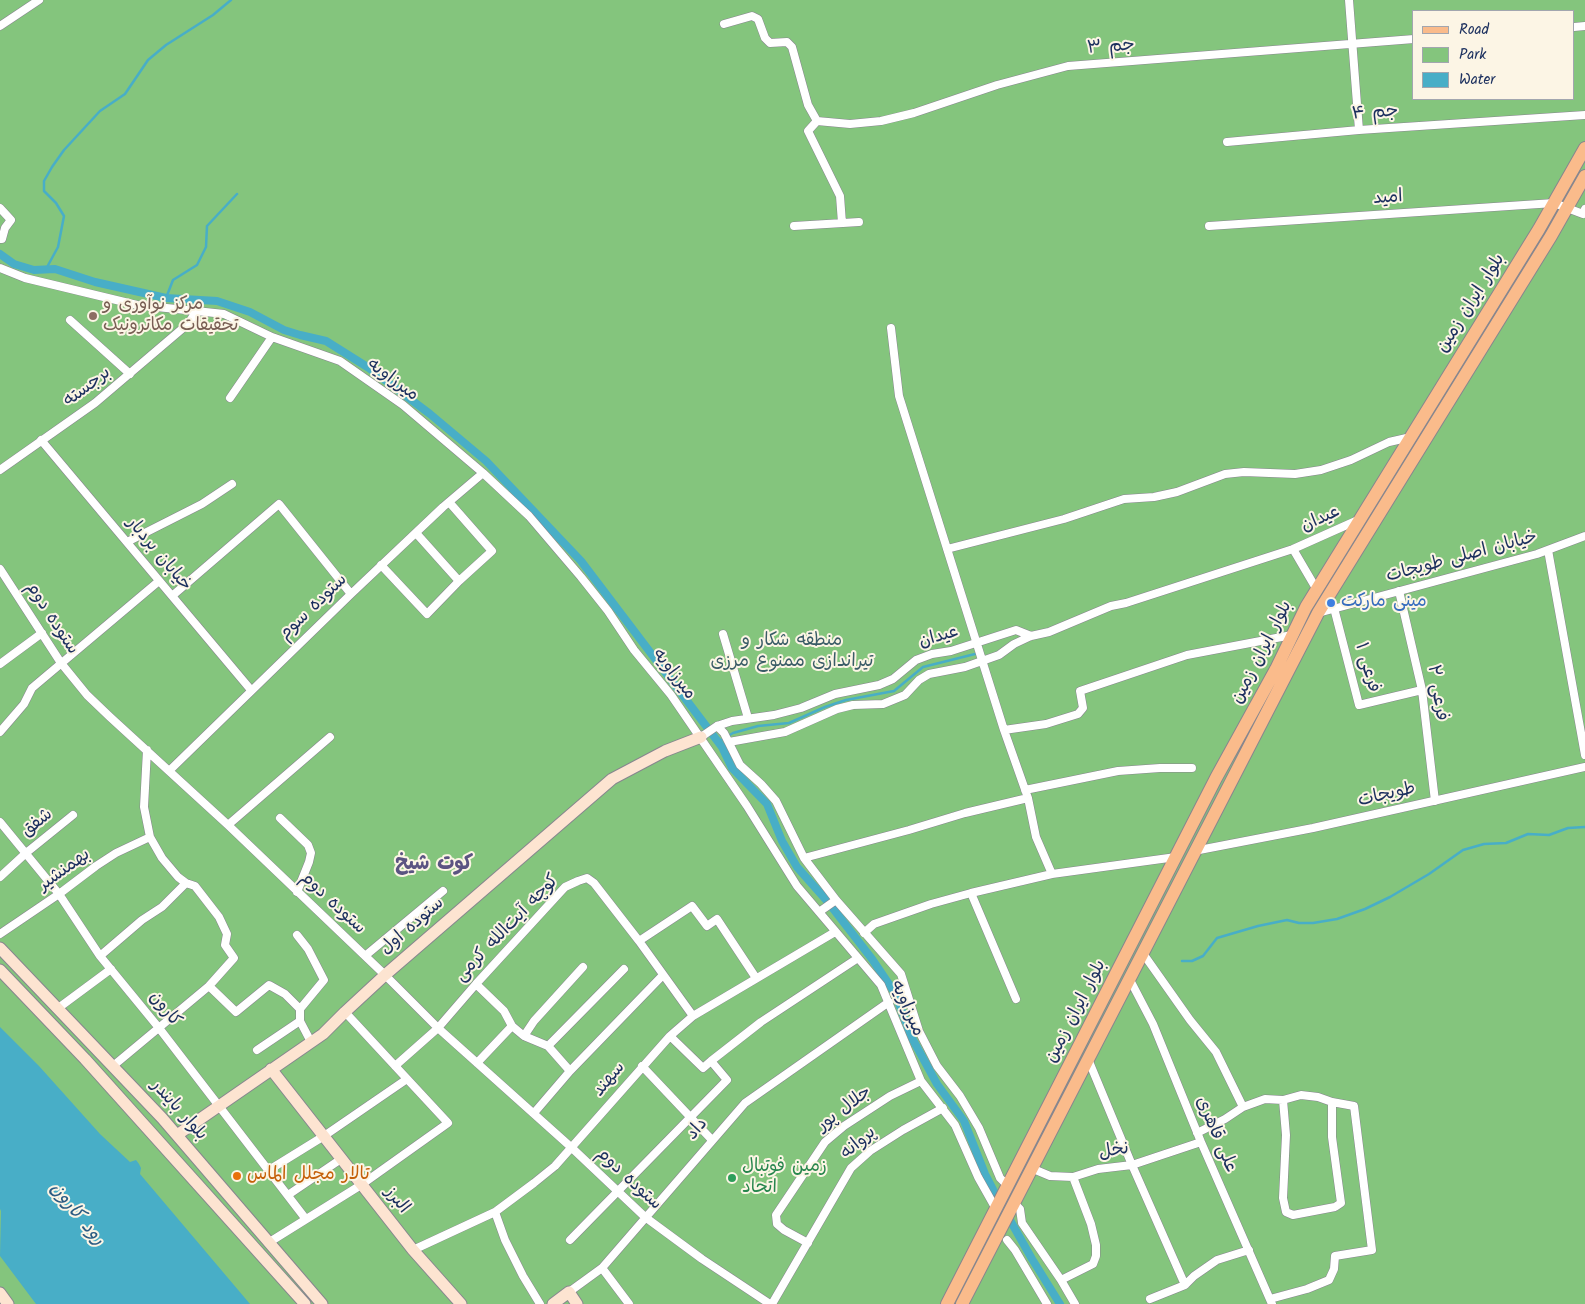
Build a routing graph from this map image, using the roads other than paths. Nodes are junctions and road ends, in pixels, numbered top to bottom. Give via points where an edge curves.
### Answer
1 (39, 0) edge
2 (1349, 0) edge
3 (724, 24) dead end
4 (0, 26) edge
5 (1412, 39) edge
6 (1353, 44) junction
7 (1585, 115) edge
8 (817, 121) junction
9 (1359, 130) junction
10 (1227, 142) dead end
11 (1585, 148) edge
12 (1585, 176) edge
13 (1554, 203) junction
14 (1568, 207) junction
15 (0, 208) edge
16 (1585, 209) edge
17 (859, 222) dead end
18 (842, 223) junction
19 (794, 226) dead end
20 (1209, 226) dead end
21 (0, 239) edge
22 (0, 268) edge
23 (196, 311) junction
24 (70, 320) dead end
25 (891, 328) dead end
26 (272, 337) junction
27 (130, 374) junction
28 (230, 398) dead end
29 (1411, 437) junction
30 (41, 440) junction
31 (0, 470) edge
32 (483, 473) junction
33 (232, 484) dead end
34 (449, 502) junction
35 (1360, 519) junction
36 (416, 533) junction
37 (1585, 536) edge
38 (127, 542) junction
39 (947, 549) junction
40 (1294, 549) junction
41 (1548, 550) junction
42 (381, 565) junction
43 (0, 569) edge
44 (159, 581) junction
45 (459, 581) junction
46 (1317, 590) junction
47 (1399, 591) junction
48 (351, 594) junction
49 (172, 596) junction
50 (1334, 608) junction
51 (1318, 613) junction
52 (42, 633) junction
53 (723, 634) dead end
54 (1031, 636) junction
55 (1292, 636) junction
56 (977, 643) junction
57 (982, 661) junction
58 (61, 663) junction
59 (0, 664) edge
60 (251, 690) junction
61 (1422, 690) junction
62 (748, 718) junction
63 (715, 727) junction
64 (1004, 730) junction
65 (0, 732) edge
66 (702, 735) junction
67 (330, 736) dead end
68 (727, 738) junction
69 (147, 750) junction
70 (1585, 755) edge
71 (1192, 768) dead end
72 (1585, 768) edge
73 (169, 770) junction
74 (1025, 790) junction
75 (1028, 798) junction
76 (1435, 801) junction
77 (73, 815) dead end
78 (280, 818) dead end
79 (0, 822) edge
80 (228, 825) junction
81 (150, 838) junction
82 (1194, 851) junction
83 (26, 853) junction
84 (1176, 857) junction
85 (804, 858) junction
86 (1052, 874) junction
87 (0, 877) edge
88 (186, 882) junction
89 (443, 891) dead end
90 (297, 892) junction
91 (971, 893) junction
92 (59, 894) junction
93 (834, 901) junction
94 (822, 910) junction
95 (835, 932) junction
96 (864, 933) junction
97 (0, 934) edge
98 (297, 936) dead end
99 (639, 941) junction
100 (0, 948) edge
101 (1142, 952) junction
102 (100, 956) junction
103 (365, 956) junction
104 (858, 958) junction
105 (583, 967) dead end
106 (110, 969) junction
107 (624, 969) dead end
108 (0, 970) edge
109 (385, 975) junction
110 (663, 976) junction
111 (756, 978) junction
112 (1129, 978) junction
113 (476, 984) junction
114 (209, 986) junction
115 (1016, 999) dead end
116 (889, 1002) junction
117 (57, 1009) junction
118 (300, 1009) junction
119 (345, 1012) junction
120 (693, 1016) junction
121 (300, 1021) junction
122 (512, 1026) junction
123 (160, 1028) junction
124 (438, 1028) junction
125 (524, 1036) junction
126 (670, 1036) junction
127 (311, 1042) junction
128 (548, 1046) junction
129 (96, 1048) junction
130 (257, 1050) dead end
131 (85, 1059) junction
132 (1088, 1059) junction
133 (710, 1061) junction
134 (477, 1063) junction
135 (113, 1066) junction
136 (395, 1066) junction
137 (642, 1066) junction
138 (272, 1069) junction
139 (570, 1071) junction
140 (407, 1079) junction
141 (921, 1081) junction
142 (1283, 1100) junction
143 (1332, 1102) junction
144 (220, 1106) junction
145 (1243, 1107) junction
146 (943, 1108) junction
147 (534, 1114) junction
148 (690, 1116) junction
149 (1197, 1133) junction
150 (177, 1135) junction
151 (324, 1136) junction
152 (712, 1140) junction
153 (1201, 1142) junction
154 (572, 1148) junction
155 (341, 1159) junction
156 (1132, 1165) junction
157 (1030, 1168) junction
158 (269, 1170) junction
159 (1073, 1177) junction
160 (361, 1185) junction
161 (1006, 1188) junction
162 (616, 1191) junction
163 (288, 1195) junction
164 (1013, 1206) junction
165 (996, 1209) junction
166 (496, 1212) junction
167 (645, 1217) junction
168 (305, 1218) junction
169 (570, 1240) dead end
170 (1007, 1240) dead end
171 (268, 1242) junction
172 (808, 1243) junction
173 (413, 1250) junction
174 (1248, 1250) junction
175 (285, 1261) junction
176 (602, 1268) junction
177 (274, 1270) junction
178 (1061, 1280) junction
179 (1185, 1285) junction
180 (568, 1292) junction
181 (0, 1293) edge
182 (1150, 1299) dead end
183 (1271, 1301) edge
184 (767, 1303) edge
185 (8, 1304) edge
186 (305, 1304) edge
187 (322, 1304) edge
188 (461, 1304) edge
189 (540, 1304) edge
190 (553, 1304) edge
191 (577, 1304) edge
192 (629, 1304) edge
193 (947, 1304) edge
194 (962, 1304) edge
195 (1047, 1304) edge
196 (1075, 1304) edge

1 - 4 street
2 - 6 street
3 - 8 street via 752,16 758,18 764,38 770,43 787,42 792,47 808,105
5 - 6 street, جم ۳
6 - 8 street, جم ۳ via 1068,66 881,121 850,124
6 - 9 street
7 - 9 street, جم ۴
8 - 18 street via 808,131 840,196
9 - 10 street, جم ۴
11 - 13 main road, بلوار ایران زمین
12 - 14 main road, بلوار ایران زمین
13 - 14 street, امید
13 - 20 street, امید
13 - 29 main road, بلوار ایران زمین
14 - 16 street, امید via 1583,214
14 - 51 main road, بلوار ایران زمین
15 - 21 street via 11,220
17 - 18 street
18 - 19 street
22 - 23 street, میرزاویه via 25,278 118,301
23 - 26 street, میرزاویه via 224,314
23 - 27 street, برجسته via 189,323
24 - 27 street
25 - 39 street via 899,396
26 - 28 street
26 - 32 street, میرزاویه via 340,361 403,406
27 - 30 street, برجسته
29 - 35 main road, بلوار ایران زمین
29 - 39 street via 1389,442 1321,470 1295,474 1225,474 1177,492 1124,499 1064,519
30 - 31 street, برجسته
30 - 38 street, خیابان بردبار
32 - 34 street, ستوده سوم
32 - 66 street, میرزاویه via 529,516 581,576 634,650
33 - 38 street via 202,504
34 - 36 street, ستوده سوم
34 - 45 street via 492,551
35 - 40 street, عیدان
35 - 46 main road, بلوار ایران زمین
36 - 42 street, ستوده سوم
36 - 45 street
37 - 41 street, خیابان اصلی طویجات
38 - 44 street, خیابان بردبار
39 - 56 street
40 - 46 street, عیدان
40 - 54 street, عیدان via 1111,606 1049,632
41 - 47 street, خیابان اصلی طویجات
41 - 70 street
42 - 45 street via 427,614
42 - 48 street, ستوده سوم
43 - 52 street, ستوده دوم
44 - 49 street, خیابان بردبار
44 - 58 street
46 - 55 main road, بلوار ایران زمین
47 - 50 street, خیابان اصلی طویجات
47 - 61 street, فرعی ۲
48 - 49 street via 279,504
48 - 60 street, ستوده سوم
49 - 60 street, خیابان بردبار
50 - 51 street, خیابان اصلی طویجات
50 - 61 street, فرعی ۱ via 1359,705
51 - 82 main road, بلوار ایران زمین
52 - 58 street, ستوده دوم
52 - 59 street
53 - 62 street
54 - 56 street, عیدان via 1016,630
54 - 57 street, عیدان via 1000,655
55 - 64 street via 1187,655 1080,691 1083,708 1078,714 1046,724
55 - 84 main road, بلوار ایران زمین
56 - 57 street
56 - 62 street, عیدان via 916,660 880,685 835,694 774,715
57 - 64 street
57 - 68 street, عیدان via 929,674 905,695 883,704 836,709 785,732
58 - 65 street via 32,688 24,704
58 - 69 street, ستوده دوم via 87,695
60 - 73 street, ستوده سوم
61 - 76 street, فرعی ۲
62 - 63 street, عیدان
63 - 66 street, عیدان
63 - 68 street
64 - 74 street
66 - 94 street, میرزاویه via 798,886
66 - 109 street, ستوده اول via 612,779
67 - 80 street
68 - 85 street via 740,765 776,801
69 - 73 street, ستوده دوم
69 - 81 street via 144,807
71 - 74 street via 1118,771
72 - 76 street, طویجات
73 - 80 street, ستوده دوم
74 - 75 street
75 - 85 street
75 - 86 street via 1036,837
76 - 82 street, طویجات
77 - 83 street, شفق
78 - 90 street via 311,852
79 - 83 street, کارون
80 - 90 street, ستوده دوم
81 - 88 street via 162,858
81 - 92 street, بهمنشیر via 116,853
82 - 101 main road, بلوار ایران زمین
83 - 87 street, شفق
83 - 92 street, کارون
84 - 86 street
84 - 161 main road, بلوار ایران زمین
85 - 93 street
86 - 91 street
88 - 102 street via 162,906
88 - 114 street via 195,886 219,916 227,934 225,945 234,958
89 - 103 street
90 - 103 street, ستوده دوم
91 - 96 street via 874,924
91 - 115 street
92 - 97 street, بهمنشیر
92 - 102 street, کارون
93 - 94 street
93 - 96 street
94 - 95 street, میرزاویه
95 - 104 street, میرزاویه
95 - 111 street, سهند
96 - 161 street via 901,974 919,1030 938,1066 979,1128
98 - 118 street via 308,949 324,980
99 - 110 street, کوچه آیت‌الله کرمی
99 - 111 street via 692,906 707,926 717,919
99 - 113 street, کوچه آیت‌الله کرمی via 594,884 587,878 578,880 565,887
100 - 117 street, بلوار بایندر
101 - 112 main road, بلوار ایران زمین
101 - 145 street via 1216,1052
102 - 106 street, کارون
103 - 109 street, ستوده دوم
104 - 116 street, میرزاویه via 881,985
104 - 133 street via 761,1022
105 - 125 street
106 - 117 street
106 - 123 street, کارون
107 - 128 street
108 - 131 street, بلوار بایندر
109 - 119 street, ستوده اول
109 - 124 street, ستوده دوم
110 - 120 street, کوچه آیت‌الله کرمی
110 - 139 street
111 - 120 street, سهند
112 - 132 main road, بلوار ایران زمین
112 - 149 street, علی قاهری via 1153,1024
113 - 122 street via 504,1011
113 - 124 street, کوچه آیت‌الله کرمی
114 - 118 street via 236,1012 269,985 285,994
114 - 123 street
116 - 141 street, میرزاویه
116 - 152 street, داد via 745,1103
117 - 129 street, بلوار بایندر
118 - 121 street
119 - 127 street, ستوده اول
119 - 136 street
120 - 126 street, سهند
121 - 127 street
121 - 130 street
122 - 125 street
122 - 134 street
123 - 135 street
123 - 144 street, کارون
124 - 134 street, ستوده دوم
124 - 136 street, کوچه آیت‌الله کرمی
125 - 128 street
126 - 133 street via 703,1068
126 - 137 street, سهند
127 - 138 street, ستوده اول
128 - 139 street
129 - 131 street
129 - 135 street, بلوار بایندر
131 - 177 street, بلوار بایندر
132 - 156 street
132 - 157 main road, بلوار ایران زمین
133 - 148 street via 727,1080
134 - 147 street, ستوده دوم
135 - 150 street, بلوار بایندر
136 - 140 street
137 - 148 street
137 - 154 street, سهند
138 - 144 street, ستوده اول
138 - 151 street, البرز
139 - 147 street
140 - 151 street
140 - 160 street via 448,1123
141 - 146 street, میرزاویه
141 - 172 street, جلال پور via 890,1096 825,1142 776,1215 777,1224
142 - 143 street via 1301,1095
142 - 143 street via 1286,1135 1283,1198 1286,1212 1293,1215 1341,1203 1332,1137
142 - 145 street via 1265,1099
143 - 183 street via 1354,1106 1372,1250 1335,1256 1329,1280
144 - 150 street, ستوده اول
144 - 158 street, کارون
145 - 149 street
146 - 165 street, میرزاویه via 955,1125
146 - 172 street, پروانه via 894,1135 851,1168
147 - 154 street, ستوده دوم
148 - 152 street
148 - 162 street
149 - 153 street, علی قاهری
150 - 171 street, بلوار بایندر
151 - 155 street, البرز
151 - 158 street
152 - 167 street, داد
153 - 156 street, نخل
153 - 174 street, علی قاهری
154 - 162 street, ستوده دوم
154 - 166 street, سهند via 555,1166
155 - 160 street, البرز
155 - 163 street
156 - 159 street, نخل via 1098,1169
156 - 179 street
157 - 159 street, نخل via 1050,1176
157 - 164 main road, بلوار ایران زمین
158 - 163 street, کارون
159 - 178 street via 1091,1224 1096,1256 1093,1264
160 - 168 street
160 - 173 street, البرز
161 - 165 main road, بلوار ایران زمین
162 - 167 street, ستوده دوم
162 - 169 street
163 - 168 street, کارون
164 - 178 street via 1020,1209 1022,1223
164 - 194 main road, بلوار ایران زمین
165 - 193 main road
166 - 173 street, سهند
166 - 189 street via 505,1240
167 - 176 street, داد
167 - 184 street, ستوده دوم
168 - 171 street
170 - 195 street
171 - 175 street, بلوار بایندر
172 - 184 street, پروانه
173 - 188 street, البرز
174 - 179 street via 1217,1260
174 - 183 street, علی قاهری
175 - 177 street
175 - 187 street, بلوار بایندر
176 - 180 street, داد
176 - 192 street
177 - 186 street, بلوار بایندر
178 - 196 street
179 - 182 street
180 - 190 street, داد
180 - 191 street
181 - 185 street

